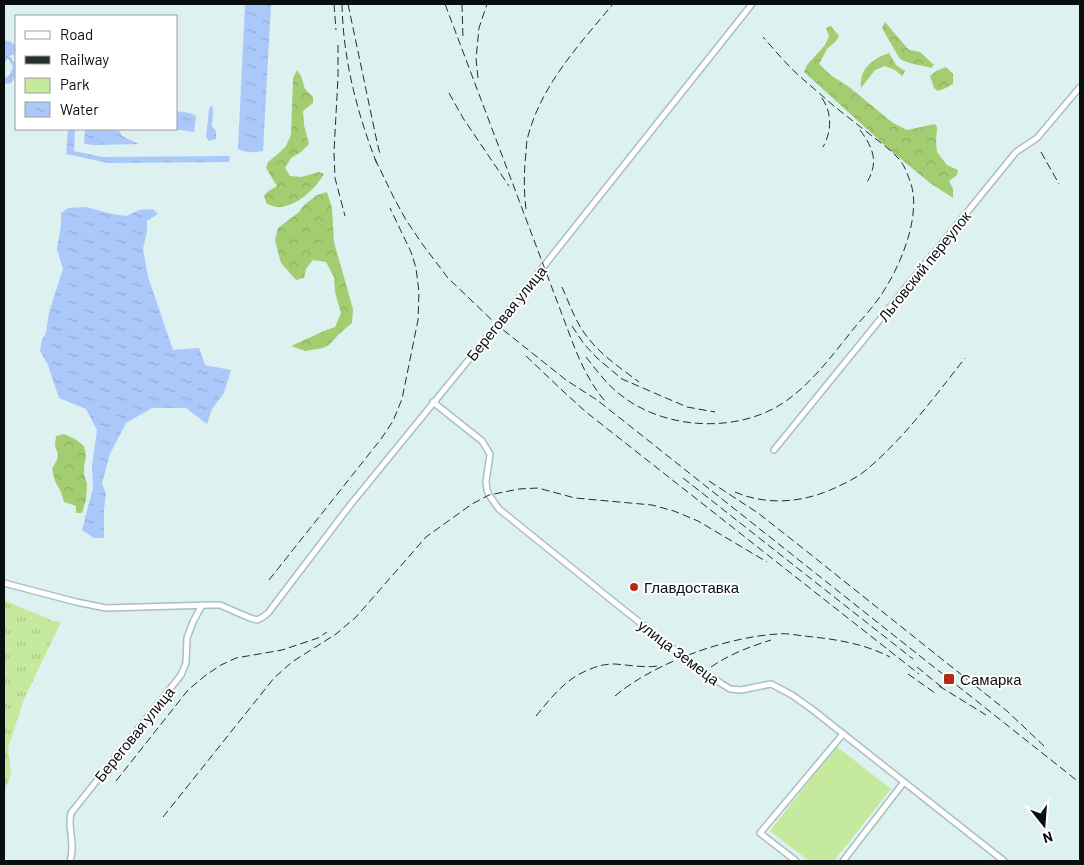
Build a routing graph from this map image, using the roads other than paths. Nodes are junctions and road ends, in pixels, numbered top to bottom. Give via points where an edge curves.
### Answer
1 (752, 4) edge
2 (1080, 87) edge
3 (433, 402) junction
4 (774, 450) dead end
5 (4, 583) edge
6 (202, 605) junction
7 (843, 734) junction
8 (904, 782) junction
9 (70, 861) edge
10 (796, 861) edge
11 (843, 861) edge
12 (1004, 861) edge

1 - 3 street, Береговая улица
2 - 4 street, Льговский переулок via 1037,138 1016,152
3 - 6 street, Береговая улица via 268,613 257,620 220,605
3 - 7 street, улица Земеца via 487,447 490,454 486,482 489,496 541,543 722,684 741,690 771,684 813,710
5 - 6 street via 106,608
6 - 9 street, Береговая улица via 187,638 182,675 71,813 73,853
7 - 8 street, улица Земеца
7 - 10 street via 760,833
8 - 11 street
8 - 12 street, улица Земеца

